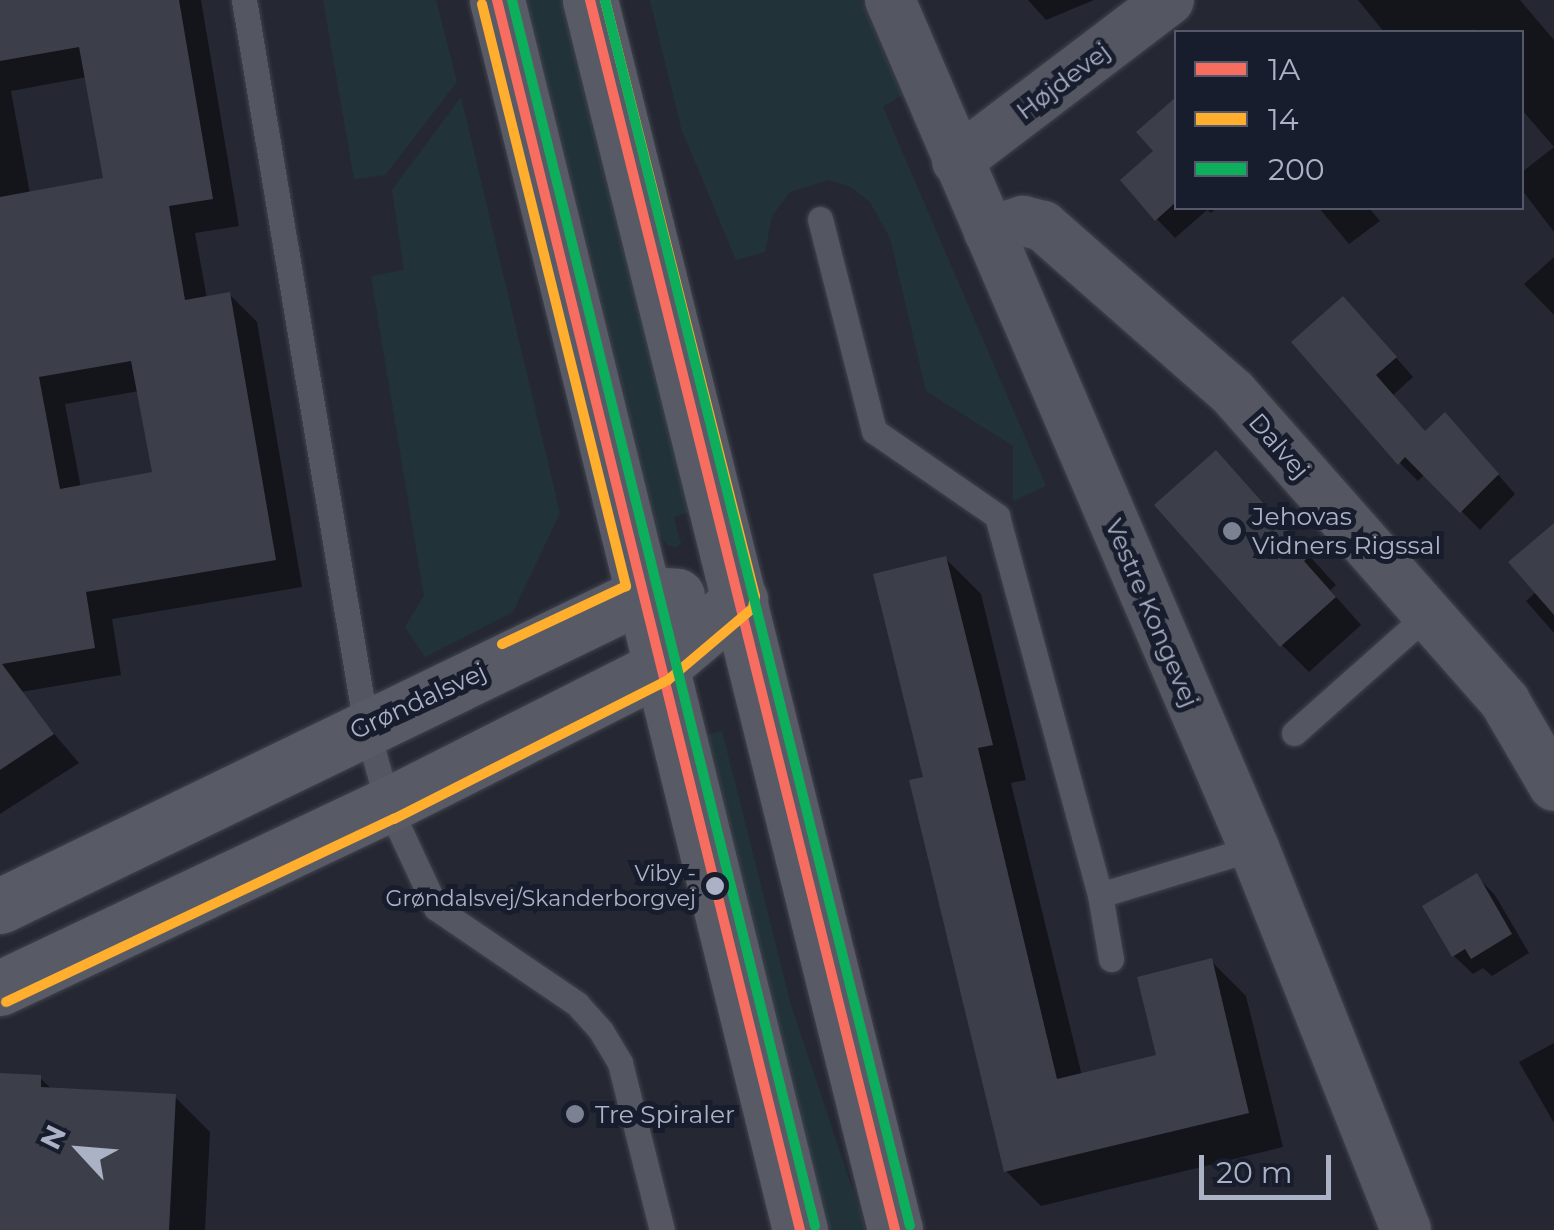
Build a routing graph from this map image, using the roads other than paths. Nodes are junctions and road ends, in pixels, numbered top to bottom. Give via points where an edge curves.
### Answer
1 (244, 0) edge
2 (497, 0) edge
3 (590, 0) edge
4 (890, 0) edge
5 (1169, 0) edge
6 (957, 161) junction
7 (820, 220) dead end
8 (989, 232) junction
9 (644, 594) junction
10 (740, 600) junction
11 (1428, 614) junction
12 (661, 667) junction
13 (366, 726) junction
14 (1294, 734) dead end
15 (1554, 786) edge
16 (388, 805) junction
17 (1254, 848) junction
18 (1100, 894) junction
19 (0, 906) edge
20 (1111, 959) dead end
21 (0, 988) edge
22 (662, 1230) edge
23 (800, 1230) edge
24 (895, 1230) edge
25 (1406, 1230) edge

1 - 13 lane
2 - 9 main road
3 - 10 main road
4 - 6 street, Vestre Kongevej
5 - 6 street, Højdevej
6 - 8 street, Vestre Kongevej
7 - 18 lane via 874,431 997,516
8 - 11 street, Dalvej via 1023,221 1058,239 1233,393
8 - 17 street, Vestre Kongevej
9 - 10 main road, Grøndalsvej
9 - 12 main road
9 - 13 main road, Grøndalsvej
10 - 12 main road
10 - 24 main road
11 - 14 lane
11 - 15 street, Dalvej via 1505,702
12 - 16 main road
12 - 23 main road
13 - 16 lane
13 - 19 main road, Grøndalsvej
16 - 21 main road
16 - 22 lane via 436,908 577,1004 601,1030 620,1063
17 - 18 lane
17 - 25 street, Vestre Kongevej
18 - 20 lane

